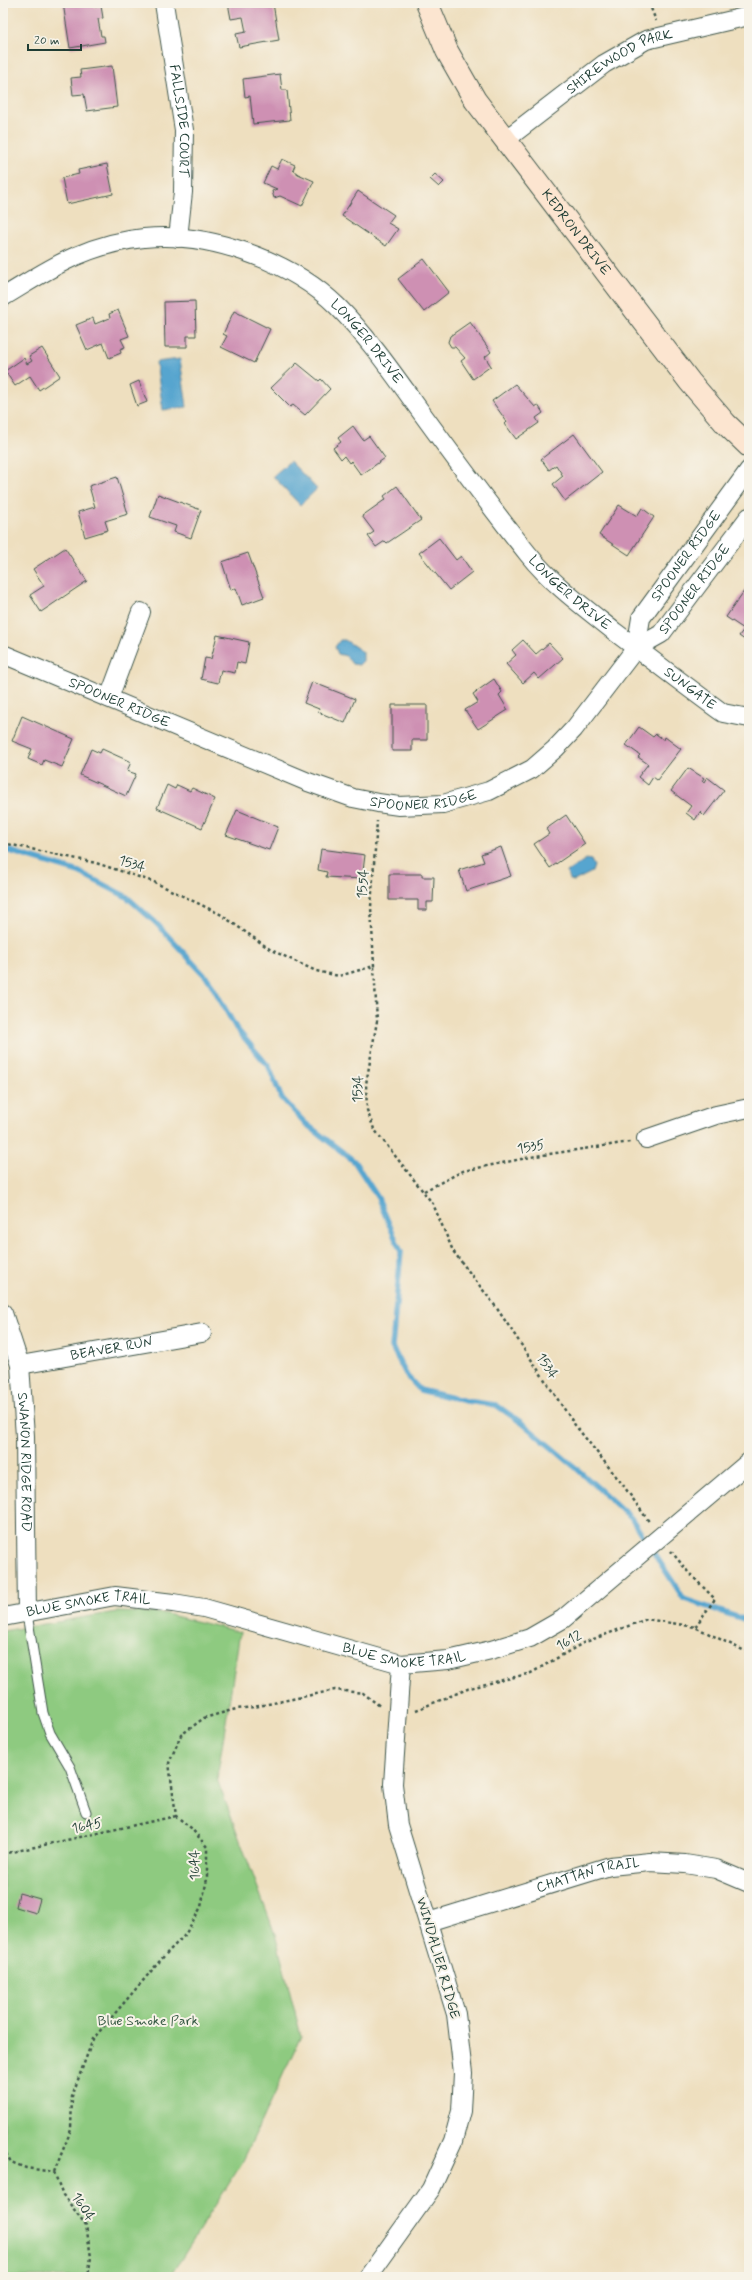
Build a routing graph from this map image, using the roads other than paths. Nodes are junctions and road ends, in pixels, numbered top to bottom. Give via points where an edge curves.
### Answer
1 (164, 3) edge
2 (427, 3) edge
3 (749, 16) edge
4 (505, 140) junction
5 (178, 238) junction
6 (3, 297) edge
7 (749, 446) edge
8 (749, 470) edge
9 (749, 517) edge
10 (142, 612) dead end
11 (636, 648) junction
12 (3, 654) edge
13 (109, 698) junction
14 (749, 718) edge
15 (749, 1108) edge
16 (646, 1139) road end
17 (3, 1313) edge
18 (202, 1333) dead end
19 (20, 1365) junction
20 (749, 1462) edge
21 (27, 1614) junction
22 (3, 1617) edge
23 (401, 1664) junction
24 (86, 1812) dead end
25 (749, 1883) edge
26 (428, 1922) junction
27 (368, 2277) edge

1 - 5 street, FALLSIDE COURT via 184,130 184,192
2 - 4 street, KEDRON DRIVE via 447,50 475,100
3 - 4 street, SHIREWOOD PARK via 646,40 604,64
4 - 7 street, KEDRON DRIVE via 690,382
5 - 6 street, LONGER DRIVE via 144,238 77,256
5 - 11 street, LONGER DRIVE via 243,251 273,262 304,280 336,305 382,358 529,556 560,586
8 - 11 street, SPOONER RIDGE via 642,618
9 - 11 street, SPOONER RIDGE via 660,634
10 - 13 street
11 - 13 street, SPOONER RIDGE via 574,729 532,769 489,791 443,804 399,806 353,798 308,782
11 - 14 street, SUNGATE via 723,713
12 - 13 street, SPOONER RIDGE
15 - 16 street via 716,1115
17 - 19 street, SWANON RIDGE ROAD
18 - 19 street, BEAVER RUN
19 - 21 street, SWANON RIDGE ROAD via 25,1436
20 - 23 street, BLUE SMOKE TRAIL via 563,1619 530,1638 470,1656
21 - 22 street, BLUE SMOKE TRAIL
21 - 23 street, BLUE SMOKE TRAIL via 115,1596 173,1603 204,1608
21 - 24 lane via 43,1713 50,1734 70,1767
23 - 26 street, WINDALIER RIDGE via 393,1784 398,1825
25 - 26 street, CHATTAN TRAIL via 716,1869 685,1864 650,1862 610,1866
26 - 27 street, WINDALIER RIDGE via 456,2014 463,2073 461,2111 453,2141 431,2189

